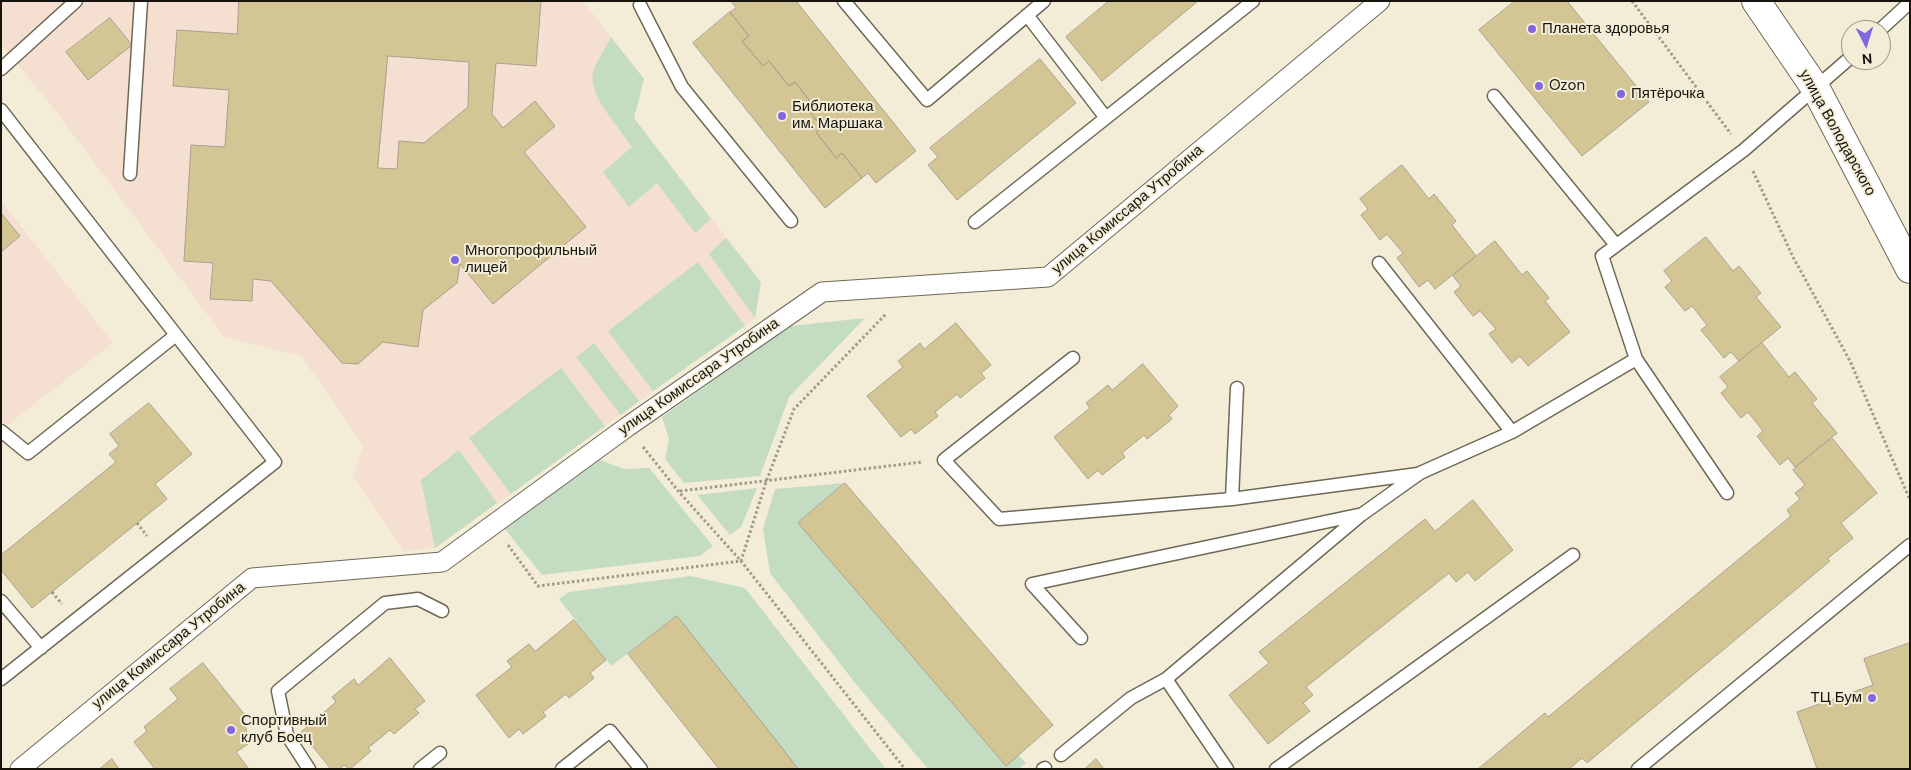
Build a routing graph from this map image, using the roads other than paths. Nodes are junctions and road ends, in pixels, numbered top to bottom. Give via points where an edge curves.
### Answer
1 (76, 1) edge
2 (141, 1) edge
3 (844, 1) edge
4 (1044, 1) edge
5 (1253, 1) edge
6 (1380, 1) edge
7 (1756, 1) edge
8 (640, 2) edge
9 (1907, 7) edge
10 (1027, 15) junction
11 (1891, 21) edge
12 (1841, 66) edge
13 (1, 69) edge
14 (1816, 89) junction
15 (1494, 96) dead end
16 (1, 110) edge
17 (1106, 118) junction
18 (130, 174) dead end
19 (791, 221) dead end
20 (975, 222) dead end
21 (1616, 245) junction
22 (1379, 263) dead end
23 (1910, 269) edge
24 (176, 336) junction
25 (1073, 358) dead end
26 (1636, 359) junction
27 (1238, 388) dead end
28 (1, 431) edge
29 (1512, 432) junction
30 (1420, 473) junction
31 (1727, 493) dead end
32 (1232, 499) junction
33 (1360, 515) junction
34 (1910, 545) edge
35 (1573, 555) dead end
36 (1, 601) edge
37 (442, 611) dead end
38 (1081, 638) dead end
39 (40, 648) junction
40 (1, 679) edge
41 (1166, 679) junction
42 (440, 752) dead end
43 (1060, 755) dead end
44 (20, 769) edge
45 (309, 769) edge
46 (420, 769) edge
47 (562, 769) edge
48 (642, 769) edge
49 (1227, 769) edge
50 (1276, 769) edge
51 (1638, 769) edge

1 - 13 lane
2 - 18 lane
3 - 10 lane via 927,100
4 - 10 lane
5 - 17 lane
6 - 44 street, улица Комиссара Утробина via 1048,277 822,292 627,427 442,562 252,578
7 - 14 street, улица Володарского
8 - 19 lane via 682,86
9 - 11 lane
10 - 17 lane
12 - 14 lane
14 - 21 lane via 1744,150
14 - 23 street, улица Володарского
15 - 21 lane
16 - 24 lane
17 - 20 lane
21 - 26 lane via 1602,256
22 - 29 lane
24 - 28 lane via 28,453
24 - 39 lane via 274,462
25 - 32 lane via 944,460 999,519
26 - 29 lane
26 - 31 lane
27 - 32 lane
29 - 30 lane
30 - 32 lane
30 - 33 lane
33 - 38 lane via 1032,584
33 - 41 lane
34 - 51 lane
35 - 50 lane
36 - 39 lane
37 - 45 lane via 418,599 385,603 278,691 287,735
39 - 40 lane
41 - 43 lane via 1131,698
41 - 49 lane
42 - 46 lane
47 - 48 lane via 610,731

